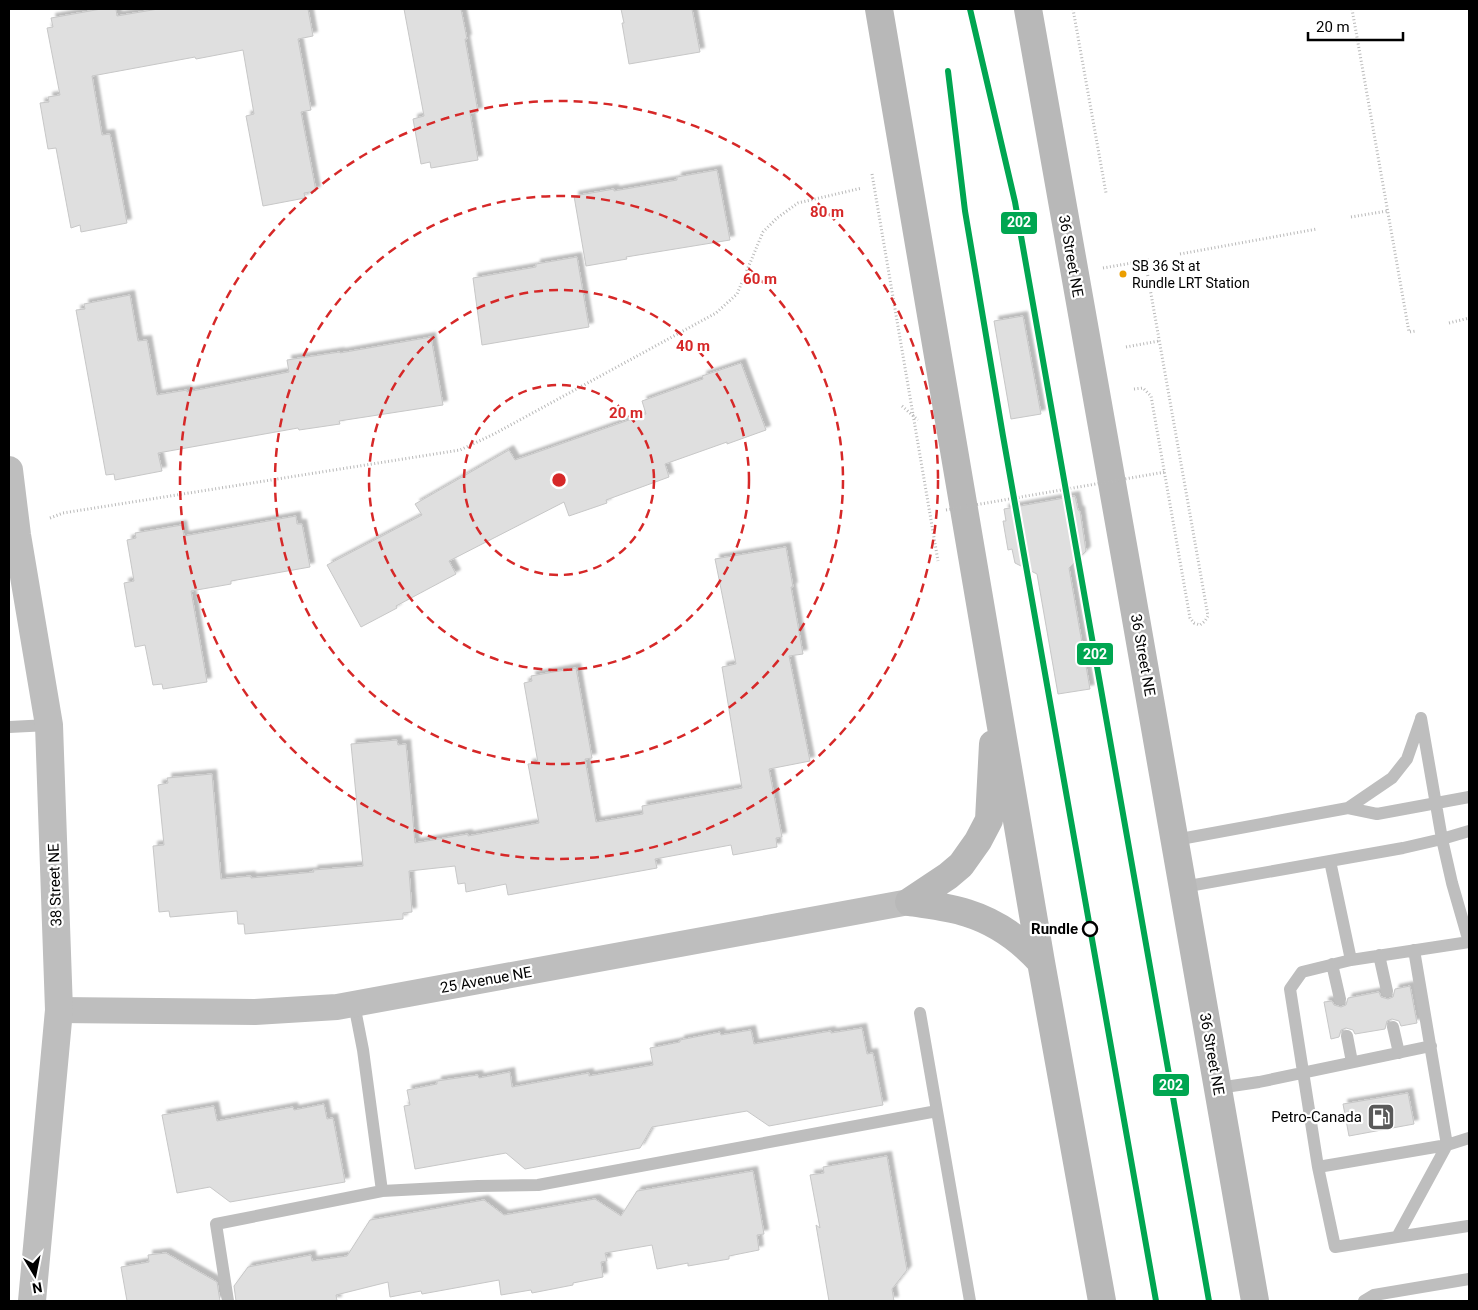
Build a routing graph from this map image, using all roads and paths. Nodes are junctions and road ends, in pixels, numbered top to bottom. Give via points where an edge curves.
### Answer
1 (879, 9) edge
2 (1028, 9) edge
3 (1073, 9) edge
4 (1352, 9) edge
5 (872, 174) dead end
6 (862, 188) dead end
7 (1106, 193) dead end
8 (1387, 211) junction
9 (1351, 217) dead end
10 (1317, 229) dead end
11 (1180, 254) dead end
12 (1114, 266) dead end
13 (1469, 318) edge
14 (1449, 324) dead end
15 (1416, 331) dead end
16 (1159, 341) junction
17 (1126, 347) dead end
18 (1134, 389) dead end
19 (9, 472) edge
20 (1165, 472) junction
21 (1062, 490) junction
22 (1018, 498) junction
23 (1064, 498) dead end
24 (1019, 506) dead end
25 (946, 510) dead end
26 (50, 518) dead end
27 (938, 561) dead end
28 (995, 692) junction
29 (49, 725) junction
30 (9, 727) edge
31 (1469, 797) edge
32 (1436, 804) junction
33 (1348, 808) junction
34 (1469, 831) edge
35 (1442, 839) junction
36 (1175, 840) junction
37 (1330, 861) junction
38 (1183, 886) junction
39 (909, 902) junction
40 (1469, 942) edge
41 (1414, 950) junction
42 (1379, 955) junction
43 (1350, 960) junction
44 (1041, 962) junction
45 (1332, 964) junction
46 (1387, 991) dead end
47 (1340, 999) dead end
48 (354, 1004) junction
49 (60, 1010) junction
50 (920, 1013) dead end
51 (1393, 1027) dead end
52 (1347, 1036) dead end
53 (1430, 1046) junction
54 (1399, 1053) junction
55 (1352, 1062) junction
56 (1304, 1072) junction
57 (1218, 1088) junction
58 (937, 1111) junction
59 (1469, 1138) edge
60 (1447, 1145) junction
61 (1318, 1167) junction
62 (382, 1190) junction
63 (1468, 1226) dead end
64 (1398, 1238) junction
65 (1469, 1279) edge
66 (32, 1301) edge
67 (228, 1301) edge
68 (970, 1301) edge
69 (1102, 1301) edge
70 (1255, 1301) edge
71 (1364, 1301) edge

1 - 28 main road
2 - 36 main road, 36 Street NE
3 - 7 path
4 - 8 path
5 - 27 path, bridge
6 - 26 path via 798,203 777,218 763,232 737,294 716,312 460,450 63,513
8 - 9 path
8 - 15 path via 1409,332
10 - 11 path
12 - 16 path via 1147,260
13 - 14 path
16 - 17 path
16 - 20 path via 1208,616 1200,625 1190,618
18 - 20 path via 1143,388 1151,396
19 - 29 street, 38 Street NE
20 - 21 path, bridge
21 - 22 path, bridge
21 - 23 path
22 - 24 path
22 - 25 path, bridge
28 - 39 main road via 989,820 961,865
28 - 44 main road
29 - 30 lane
29 - 49 street, 38 Street NE
31 - 32 lane
32 - 33 lane via 1377,814
32 - 33 lane via 1421,718 1407,759 1392,778
32 - 35 lane
33 - 36 lane
34 - 35 lane
35 - 37 lane
35 - 40 lane
36 - 38 main road, 36 Street NE
37 - 38 lane
37 - 43 lane
38 - 57 main road, 36 Street NE
39 - 44 main road via 966,912 998,927 1026,946
39 - 48 street, 25 Avenue NE
40 - 41 lane
41 - 42 lane
41 - 53 lane
42 - 43 lane
42 - 46 lane
43 - 45 lane
44 - 69 main road
45 - 47 lane
45 - 56 lane via 1302,972 1290,989
48 - 49 street, 25 Avenue NE via 255,1012
48 - 62 lane
49 - 66 street, 38 Street NE
50 - 58 lane
51 - 54 lane
52 - 55 lane
53 - 54 lane
53 - 60 lane
54 - 55 lane
55 - 56 lane
56 - 57 lane
56 - 61 lane
57 - 70 main road, 36 Street NE
58 - 62 lane via 538,1185
58 - 68 lane
59 - 60 lane
60 - 61 lane
60 - 64 lane
61 - 64 lane via 1335,1248
62 - 67 lane via 216,1224
63 - 64 lane
65 - 71 lane via 1374,1295

